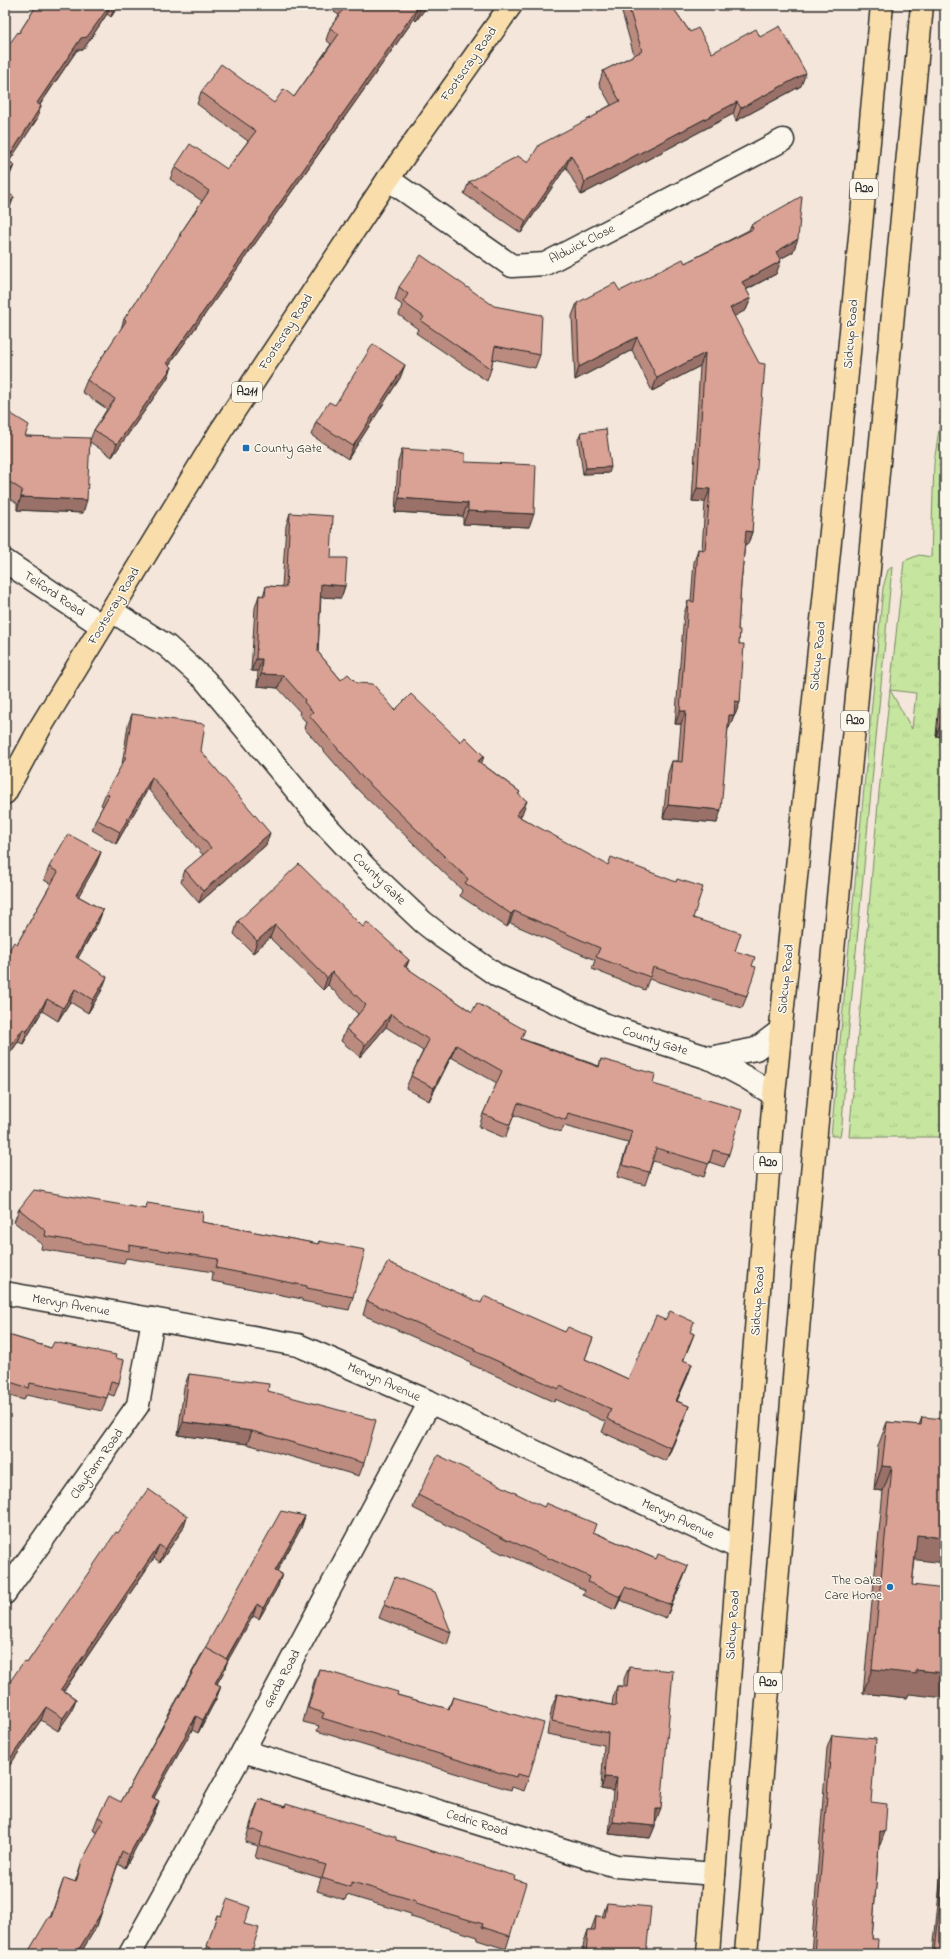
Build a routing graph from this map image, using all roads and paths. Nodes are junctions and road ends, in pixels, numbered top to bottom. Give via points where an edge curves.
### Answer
1 (511, 5) edge
2 (882, 5) edge
3 (922, 5) edge
4 (783, 140) dead end
5 (388, 179) junction
6 (5, 561) edge
7 (107, 619) junction
8 (5, 793) edge
9 (780, 1031) junction
10 (709, 1058) junction
11 (774, 1095) junction
12 (5, 1293) edge
13 (154, 1319) junction
14 (430, 1402) junction
15 (739, 1548) junction
16 (5, 1594) edge
17 (243, 1751) junction
18 (714, 1874) junction
19 (130, 1954) edge
20 (708, 1954) edge
21 (746, 1954) edge

1 - 5 main road, Footscray Road / A211
2 - 9 main road, Sidcup Road / A20
3 - 21 main road, A20 via 803,1270
4 - 5 street, Aldwick Close via 545,264 512,266
5 - 7 main road, Footscray Road / A211 via 222,430
6 - 7 street, Telford Road
7 - 8 main road, Footscray Road / A211 via 40,728
7 - 10 street, County Gate via 167,646 204,680 320,819 366,868 422,922 442,937 498,976 567,1008 606,1025
9 - 10 street, County Gate via 756,1049
9 - 11 main road, Sidcup Road / A20
10 - 11 street, County Gate
11 - 15 main road, Sidcup Road / A20
12 - 13 street, Mervyn Avenue
13 - 14 street, Mervyn Avenue via 298,1345
13 - 16 street, Clayfarm Road via 138,1405
14 - 15 street, Mervyn Avenue
14 - 17 street, Gerda Road
15 - 18 main road, Sidcup Road / A20
17 - 18 street, Cedric Road via 616,1866
17 - 19 street, Gerda Road
18 - 20 main road, Sidcup Road / A20

